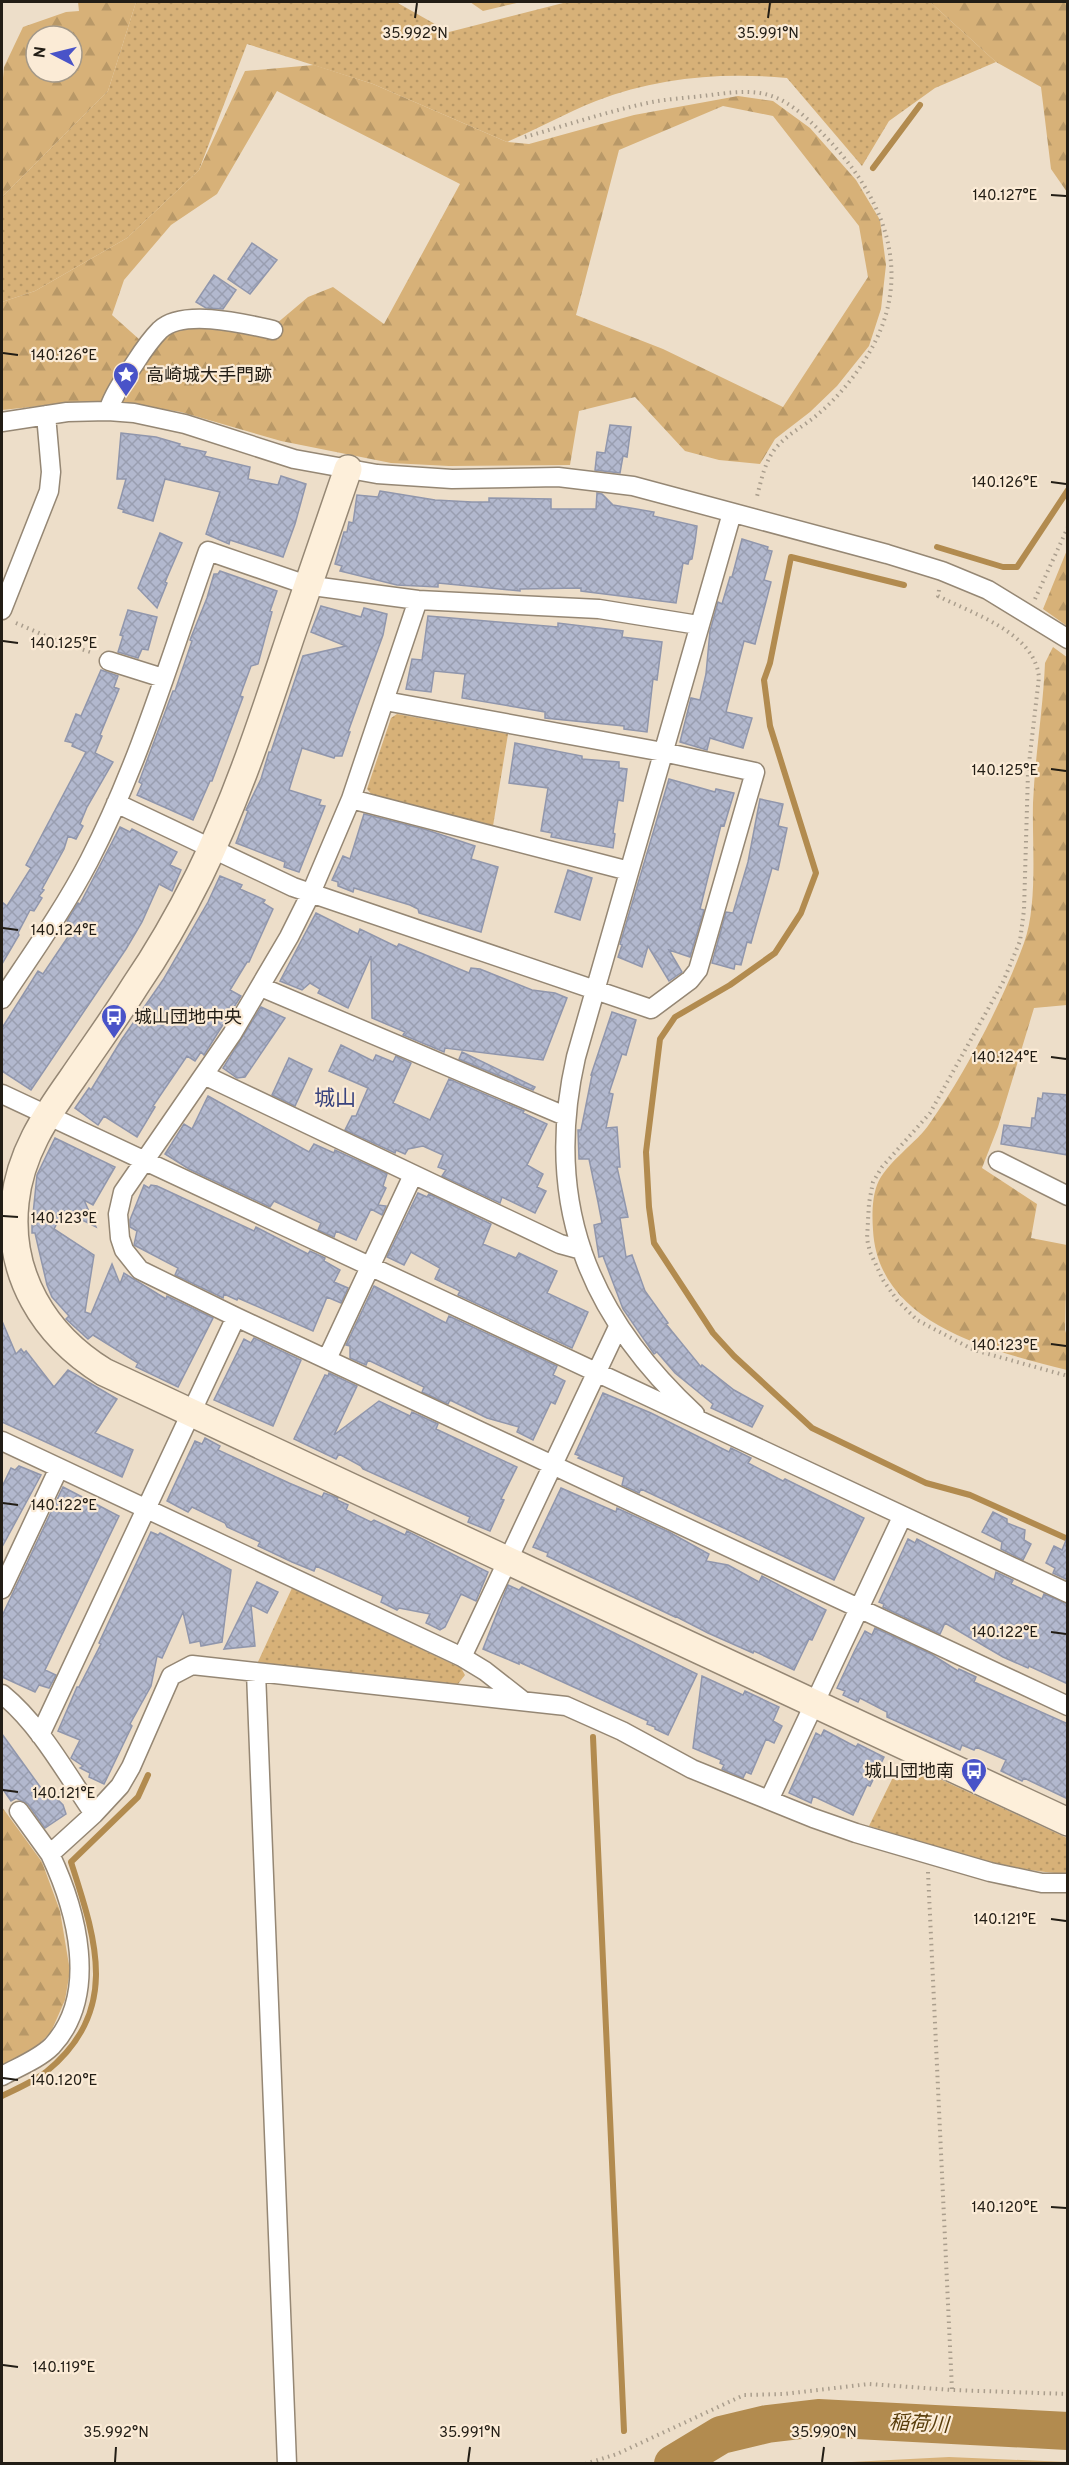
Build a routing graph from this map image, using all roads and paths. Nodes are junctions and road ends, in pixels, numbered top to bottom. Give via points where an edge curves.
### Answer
1 (525, 137) dead end
2 (273, 330) dead end
3 (108, 411) junction
4 (46, 415) junction
5 (2, 422) edge
6 (348, 470) junction
7 (732, 513) junction
8 (751, 518) junction
9 (1068, 527) edge
10 (942, 571) junction
11 (308, 584) junction
12 (418, 600) junction
13 (1028, 613) junction
14 (7, 615) edge
15 (699, 625) junction
16 (1068, 639) edge
17 (109, 661) joint
18 (163, 678) junction
19 (385, 701) junction
20 (663, 752) junction
21 (351, 799) junction
22 (116, 803) junction
23 (212, 848) junction
24 (629, 871) junction
25 (311, 894) junction
26 (261, 987) junction
27 (594, 991) junction
28 (2, 999) edge
29 (204, 1075) junction
30 (2, 1094) edge
31 (47, 1115) junction
32 (565, 1116) junction
33 (145, 1161) junction
34 (998, 1161) dead end
35 (413, 1175) junction
36 (1068, 1196) edge
37 (582, 1250) junction
38 (370, 1267) junction
39 (236, 1317) junction
40 (618, 1327) junction
41 (327, 1359) junction
42 (596, 1373) junction
43 (1068, 1376) edge
44 (192, 1413) junction
45 (707, 1425) junction
46 (2, 1441) edge
47 (552, 1465) junction
48 (59, 1468) junction
49 (146, 1509) junction
50 (902, 1517) junction
51 (508, 1560) junction
52 (2, 1589) edge
53 (1068, 1593) edge
54 (859, 1607) junction
55 (462, 1657) junction
56 (256, 1672) junction
57 (2, 1694) edge
58 (522, 1700) junction
59 (813, 1703) junction
60 (1068, 1706) edge
61 (40, 1735) junction
62 (769, 1800) junction
63 (19, 1811) dead end
64 (94, 1814) junction
65 (1068, 1822) edge
66 (50, 1854) junction
67 (927, 1854) junction
68 (1068, 1884) edge
69 (2, 2076) edge
70 (952, 2390) junction
71 (1068, 2394) edge
72 (287, 2463) edge
73 (585, 2463) edge

1 - 8 path via 652,102 760,93 790,105 808,119 842,154 872,197 882,219 891,262 890,297 883,323 864,360 827,406 774,450 762,475
2 - 3 street via 197,319 162,328 138,358
3 - 4 street
3 - 6 street via 160,417 294,459
4 - 5 street
4 - 14 street via 49,491
6 - 7 street via 408,477 558,477 606,482
6 - 11 street
7 - 8 street
7 - 15 street
8 - 10 street
9 - 13 path
10 - 13 street via 988,590
10 - 43 path via 938,596 1010,632 1038,665 1028,772 1024,910 1020,941 970,1044 930,1113 873,1182 867,1239 883,1280 917,1320 974,1350
11 - 12 street
11 - 18 street via 208,551
11 - 23 street via 249,761
12 - 15 street via 599,609
12 - 19 street
13 - 16 street
14 - 17 path
15 - 20 street
17 - 18 street
18 - 22 street
19 - 20 street
19 - 21 street
20 - 24 street
20 - 27 street via 755,772 711,926 698,970 651,1009
21 - 24 street
21 - 25 street
22 - 23 street
22 - 28 street via 89,862
23 - 25 street
23 - 31 street via 141,977
24 - 27 street
25 - 26 street
25 - 27 street
26 - 29 street
26 - 32 street
27 - 32 street
29 - 33 street
29 - 35 street
30 - 31 street
31 - 33 street
31 - 44 street via 26,1155 15,1202 18,1252 31,1294 48,1323 87,1362
32 - 37 street via 565,1178
33 - 38 street
33 - 39 street via 120,1201 118,1226 124,1250 140,1270
34 - 36 street
35 - 37 street via 560,1244
35 - 38 street
37 - 40 street via 599,1294
38 - 41 street
38 - 42 street
39 - 41 street
39 - 44 street
40 - 42 street
40 - 45 street via 668,1387
41 - 47 street
42 - 45 street
42 - 47 street
44 - 49 street
44 - 51 street
45 - 50 street
46 - 48 street
47 - 51 street
47 - 54 street
48 - 49 street
48 - 52 street
49 - 55 street
49 - 61 street
50 - 53 street
50 - 54 street
51 - 55 street
51 - 59 street
54 - 59 street
54 - 60 street
55 - 58 street
56 - 58 street
56 - 64 street via 192,1665 171,1676 131,1767 120,1786
56 - 72 street
57 - 61 street
58 - 62 street via 566,1706 692,1769
59 - 62 street
59 - 65 street
61 - 64 street
62 - 67 street via 856,1833
63 - 66 street
64 - 66 street
66 - 69 street via 72,1910 78,1993 62,2033 51,2047
67 - 68 street via 1014,1878
67 - 70 path
70 - 71 path
70 - 73 path via 869,2384 744,2395 617,2454

